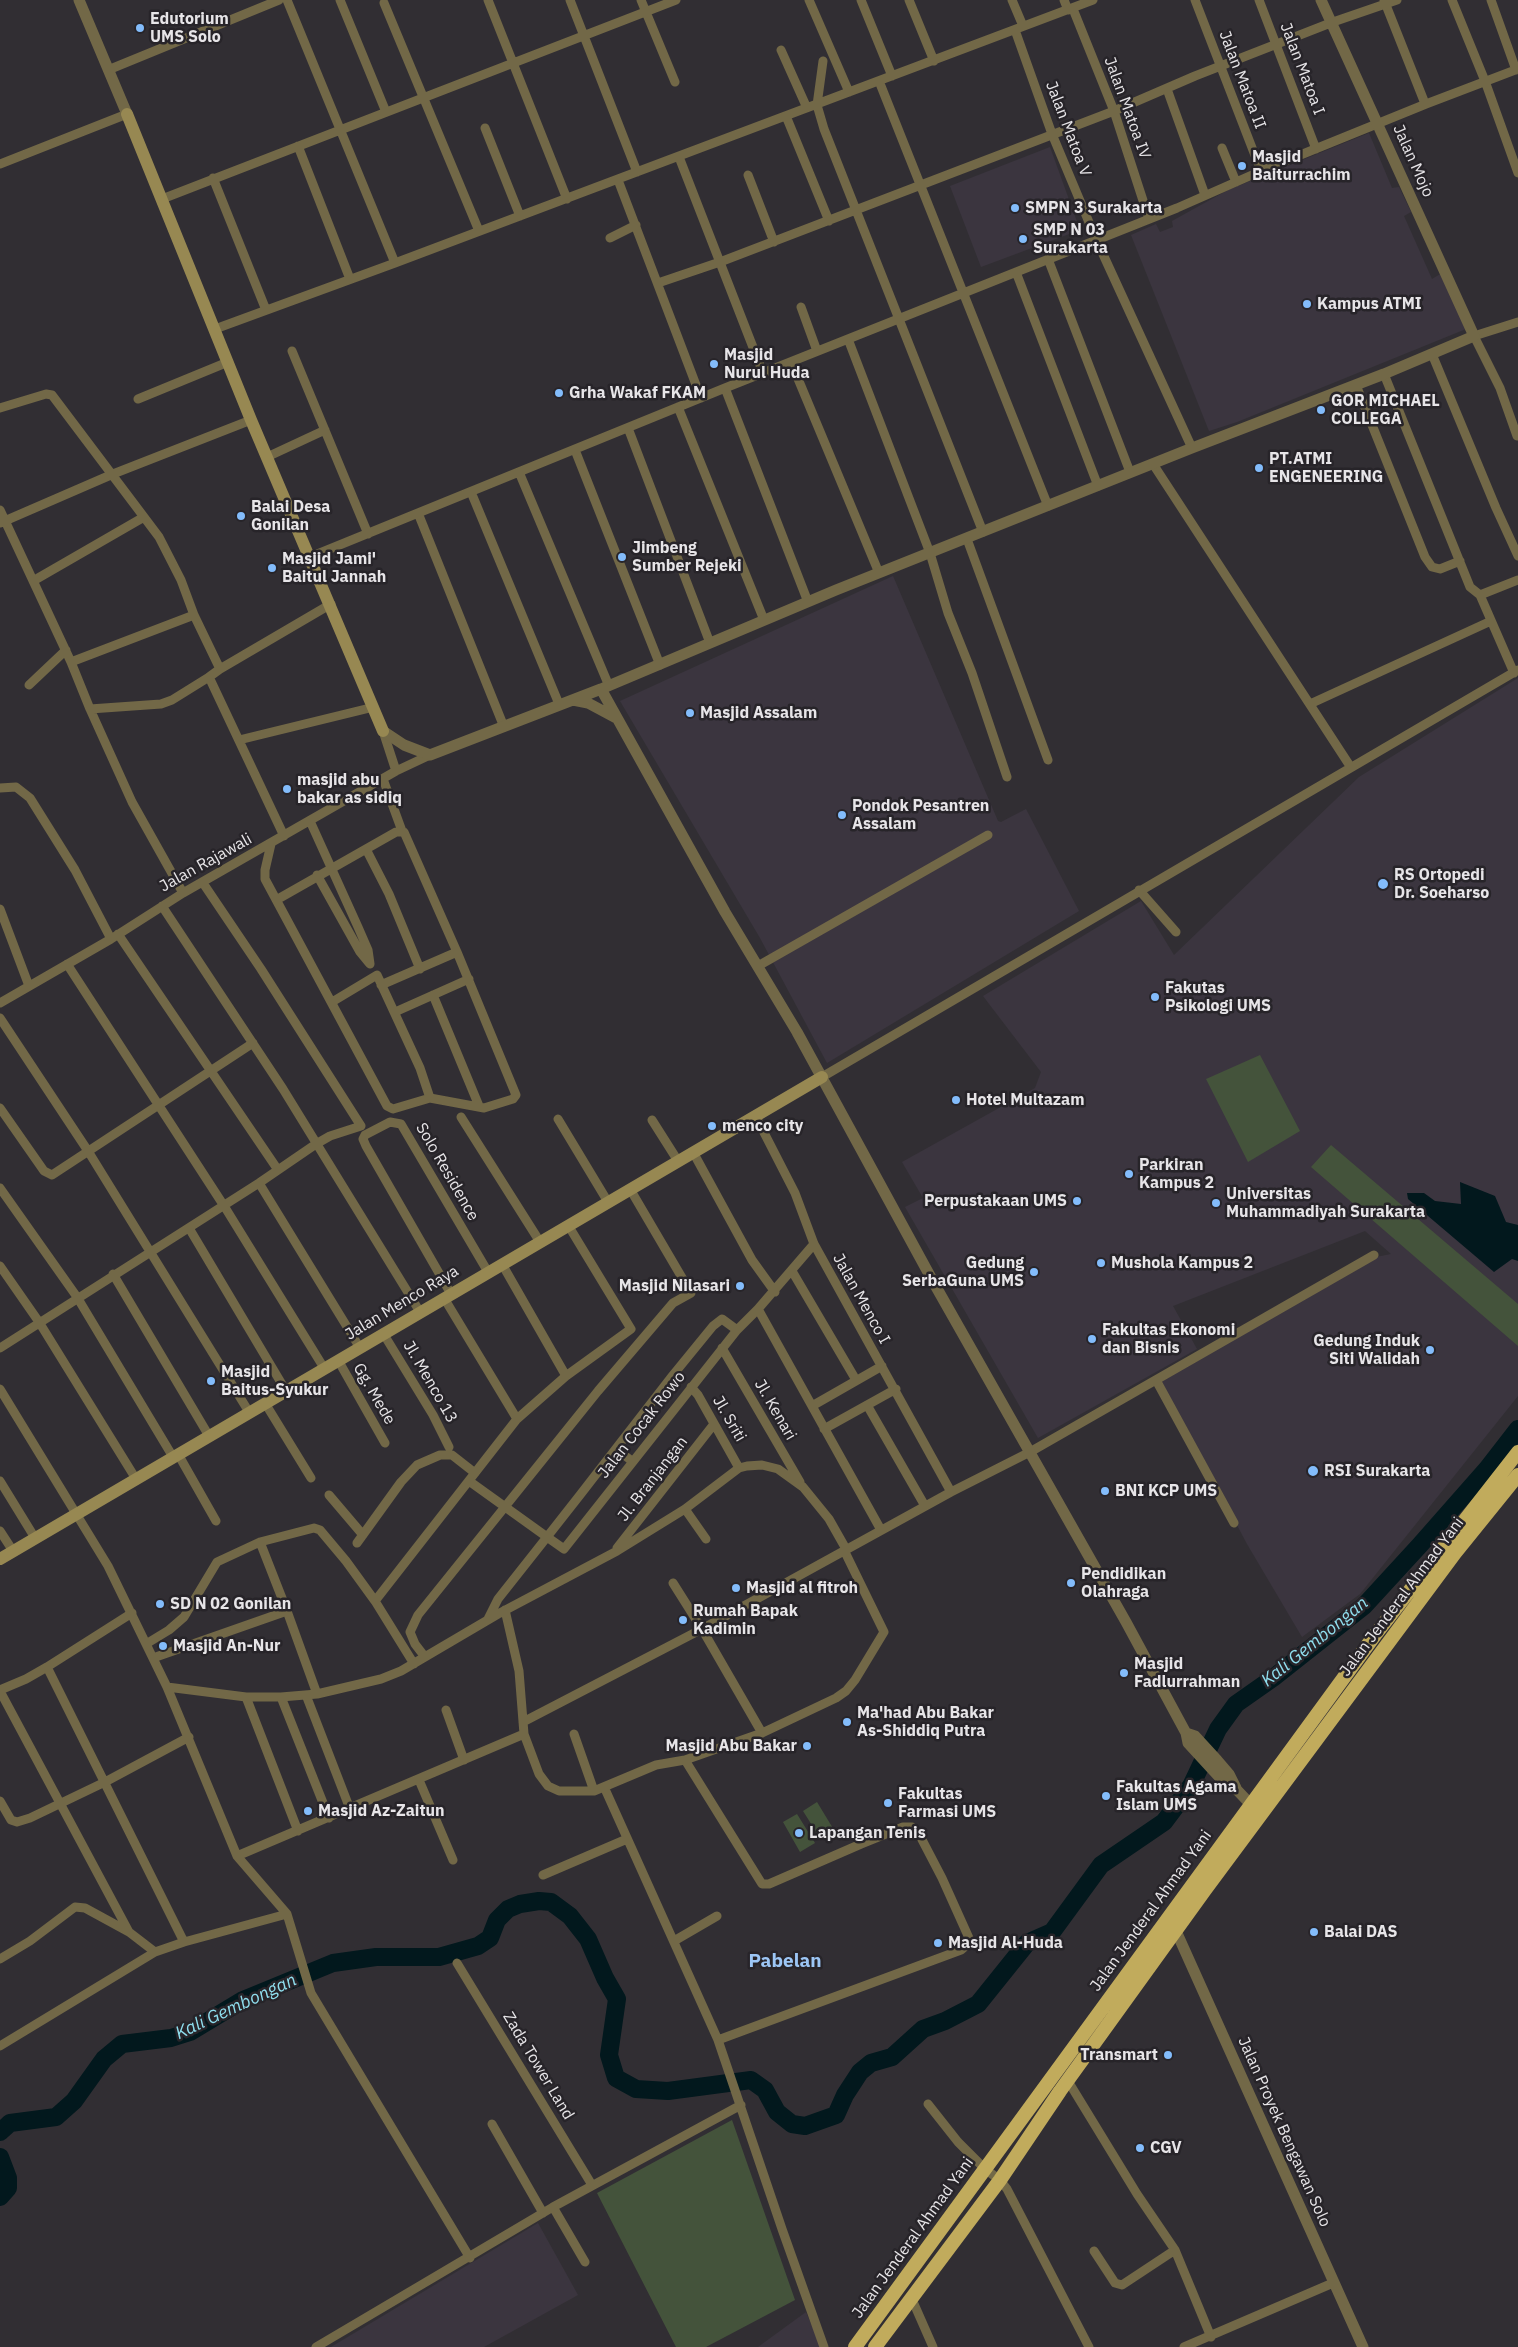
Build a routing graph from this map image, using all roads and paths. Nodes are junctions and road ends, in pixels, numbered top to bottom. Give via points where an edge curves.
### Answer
1 (79, 0) edge
2 (279, 0) edge
3 (287, 0) edge
4 (340, 0) edge
5 (488, 0) edge
6 (570, 0) edge
7 (641, 0) edge
8 (676, 0) edge
9 (809, 0) edge
10 (861, 0) edge
11 (909, 0) edge
12 (1012, 0) edge
13 (1064, 0) edge
14 (1093, 0) edge
15 (1195, 0) edge
16 (1259, 0) edge
17 (1321, 0) edge
18 (1397, 0) edge
19 (1452, 0) edge
20 (1491, 0) edge
21 (1384, 2) edge
22 (384, 3) dead end
23 (1070, 10) junction
24 (646, 12) junction
25 (1333, 22) junction
26 (1019, 28) junction
27 (584, 36) junction
28 (1277, 46) junction
29 (781, 50) dead end
30 (822, 61) dead end
31 (934, 61) junction
32 (513, 63) junction
33 (1222, 66) junction
34 (108, 70) junction
35 (1517, 70) edge
36 (892, 76) junction
37 (879, 81) junction
38 (1485, 81) junction
39 (675, 82) dead end
40 (1167, 89) junction
41 (849, 92) junction
42 (422, 98) junction
43 (1424, 101) dead end
44 (817, 105) junction
45 (807, 108) junction
46 (1114, 111) junction
47 (386, 112) junction
48 (127, 114) junction
49 (786, 116) junction
50 (1379, 124) junction
51 (485, 128) dead end
52 (340, 129) junction
53 (1052, 134) junction
54 (298, 146) junction
55 (1222, 148) dead end
56 (1316, 149) junction
57 (679, 157) junction
58 (0, 164) edge
59 (1261, 171) junction
60 (637, 172) junction
61 (1518, 173) edge
62 (748, 175) dead end
63 (213, 178) junction
64 (618, 180) junction
65 (1236, 182) junction
66 (920, 186) junction
67 (1205, 195) junction
68 (162, 199) junction
69 (567, 199) junction
70 (858, 210) junction
71 (520, 216) junction
72 (1149, 219) junction
73 (829, 220) junction
74 (636, 225) junction
75 (479, 231) junction
76 (610, 238) dead end
77 (1096, 239) junction
78 (774, 242) junction
79 (1048, 259) junction
80 (720, 262) junction
81 (396, 263) junction
82 (1016, 272) junction
83 (350, 279) junction
84 (658, 283) junction
85 (963, 293) junction
86 (801, 307) dead end
87 (266, 310) junction
88 (901, 318) junction
89 (1518, 322) edge
90 (215, 329) junction
91 (1474, 336) junction
92 (848, 339) junction
93 (292, 351) dead end
94 (817, 351) junction
95 (1432, 354) junction
96 (228, 362) junction
97 (790, 362) junction
98 (763, 373) junction
99 (1384, 374) junction
100 (1356, 385) junction
101 (724, 388) junction
102 (701, 398) junction
103 (138, 399) dead end
104 (0, 408) edge
105 (678, 408) junction
106 (251, 420) junction
107 (628, 428) junction
108 (325, 430) junction
109 (1517, 436) edge
110 (1192, 448) junction
111 (575, 450) junction
112 (267, 457) junction
113 (1153, 464) junction
114 (520, 472) junction
115 (1130, 472) junction
116 (113, 474) junction
117 (1098, 486) junction
118 (471, 492) junction
119 (1048, 506) junction
120 (0, 510) edge
121 (418, 513) junction
122 (144, 517) junction
123 (3, 522) edge
124 (984, 532) junction
125 (368, 534) junction
126 (967, 538) junction
127 (930, 553) junction
128 (1518, 556) edge
129 (310, 557) junction
130 (1460, 561) junction
131 (879, 573) junction
132 (1518, 580) edge
133 (33, 581) junction
134 (1480, 596) junction
135 (808, 602) junction
136 (331, 604) junction
137 (194, 615) junction
138 (764, 620) junction
139 (1492, 621) junction
140 (710, 643) junction
141 (66, 650) junction
142 (71, 662) junction
143 (660, 664) junction
144 (220, 669) junction
145 (1516, 672) edge
146 (209, 677) junction
147 (29, 685) dead end
148 (605, 687) junction
149 (572, 699) junction
150 (559, 704) junction
151 (1310, 704) junction
152 (374, 707) junction
153 (90, 709) junction
154 (617, 719) junction
155 (504, 727) junction
156 (383, 731) junction
157 (239, 740) junction
158 (430, 755) junction
159 (1048, 760) dead end
160 (1350, 766) junction
161 (396, 771) junction
162 (1007, 777) dead end
163 (383, 779) junction
164 (0, 788) edge
165 (310, 821) junction
166 (402, 830) junction
167 (284, 836) junction
168 (988, 836) dead end
169 (272, 844) junction
170 (366, 849) junction
171 (332, 867) junction
172 (317, 875) junction
173 (203, 883) junction
174 (1139, 890) junction
175 (183, 893) junction
176 (278, 899) junction
177 (162, 906) junction
178 (0, 909) edge
179 (3, 923) edge
180 (1176, 932) dead end
181 (114, 937) junction
182 (457, 952) junction
183 (67, 964) junction
184 (370, 964) junction
185 (758, 966) junction
186 (420, 969) junction
187 (377, 975) junction
188 (469, 979) junction
189 (381, 985) junction
190 (29, 986) junction
191 (433, 995) junction
192 (332, 1002) junction
193 (0, 1003) edge
194 (394, 1012) junction
195 (0, 1018) edge
196 (253, 1043) junction
197 (210, 1071) junction
198 (822, 1077) junction
199 (430, 1098) junction
200 (159, 1105) junction
201 (479, 1106) junction
202 (0, 1108) edge
203 (756, 1115) junction
204 (460, 1117) dead end
205 (558, 1119) dead end
206 (652, 1120) dead end
207 (316, 1144) junction
208 (88, 1152) junction
209 (693, 1152) junction
210 (678, 1161) junction
211 (278, 1170) junction
212 (259, 1183) junction
213 (0, 1188) edge
214 (630, 1189) junction
215 (608, 1202) junction
216 (224, 1205) junction
217 (568, 1225) junction
218 (189, 1228) junction
219 (540, 1242) junction
220 (814, 1244) junction
221 (149, 1252) junction
222 (1374, 1255) dead end
223 (502, 1264) junction
224 (0, 1266) edge
225 (792, 1271) junction
226 (488, 1272) junction
227 (114, 1274) junction
228 (774, 1292) junction
229 (447, 1296) junction
230 (78, 1297) junction
231 (758, 1309) junction
232 (420, 1312) junction
233 (39, 1322) junction
234 (737, 1330) junction
235 (383, 1333) junction
236 (0, 1348) edge
237 (360, 1348) junction
238 (722, 1348) junction
239 (338, 1360) junction
240 (882, 1366) junction
241 (324, 1368) junction
242 (566, 1376) junction
243 (856, 1380) junction
244 (1156, 1380) junction
245 (691, 1387) junction
246 (896, 1388) junction
247 (0, 1389) edge
248 (286, 1390) junction
249 (265, 1403) junction
250 (867, 1405) junction
251 (812, 1406) junction
252 (249, 1412) junction
253 (517, 1419) junction
254 (714, 1424) junction
255 (824, 1429) junction
256 (209, 1436) junction
257 (385, 1443) dead end
258 (449, 1447) dead end
259 (616, 1449) junction
260 (1030, 1452) junction
261 (1518, 1452) edge
262 (175, 1456) junction
263 (632, 1461) junction
264 (739, 1468) junction
265 (475, 1473) junction
266 (1518, 1476) edge
267 (310, 1478) dead end
268 (136, 1479) junction
269 (469, 1480) junction
270 (0, 1481) edge
271 (803, 1487) junction
272 (951, 1492) junction
273 (329, 1495) dead end
274 (924, 1506) junction
275 (505, 1507) junction
276 (685, 1509) junction
277 (76, 1514) junction
278 (216, 1521) dead end
279 (1234, 1523) dead end
280 (880, 1530) junction
281 (0, 1531) edge
282 (363, 1535) junction
283 (547, 1537) junction
284 (35, 1538) junction
285 (706, 1539) dead end
286 (260, 1542) junction
287 (357, 1543) dead end
288 (845, 1550) junction
289 (13, 1551) junction
290 (614, 1552) junction
291 (0, 1559) edge
292 (673, 1583) dead end
293 (375, 1601) junction
294 (505, 1610) junction
295 (287, 1611) junction
296 (132, 1613) junction
297 (488, 1619) junction
298 (702, 1629) junction
299 (146, 1644) junction
300 (425, 1657) junction
301 (153, 1658) junction
302 (414, 1664) junction
303 (47, 1667) junction
304 (167, 1687) junction
305 (0, 1690) edge
306 (317, 1694) junction
307 (306, 1695) junction
308 (246, 1697) junction
309 (281, 1697) junction
310 (446, 1710) dead end
311 (523, 1722) junction
312 (762, 1733) junction
313 (524, 1734) junction
314 (574, 1734) dead end
315 (189, 1737) junction
316 (464, 1760) junction
317 (685, 1760) junction
318 (419, 1780) junction
319 (105, 1782) junction
320 (605, 1789) junction
321 (594, 1792) junction
322 (0, 1801) edge
323 (61, 1804) junction
324 (1251, 1804) junction
325 (350, 1809) junction
326 (1260, 1815) junction
327 (330, 1818) junction
328 (298, 1831) junction
329 (627, 1839) junction
330 (238, 1856) junction
331 (452, 1860) dead end
332 (543, 1875) dead end
333 (287, 1914) junction
334 (717, 1916) dead end
335 (1176, 1931) junction
336 (130, 1932) junction
337 (674, 1941) junction
338 (184, 1942) junction
339 (155, 1952) junction
340 (0, 1959) edge
341 (457, 1963) dead end
342 (718, 2040) junction
343 (0, 2046) edge
344 (1049, 2083) junction
345 (1064, 2086) junction
346 (928, 2104) dead end
347 (741, 2105) junction
348 (492, 2124) dead end
349 (985, 2169) junction
350 (1000, 2180) junction
351 (592, 2185) junction
352 (553, 2207) junction
353 (543, 2212) junction
354 (1175, 2250) junction
355 (1094, 2251) dead end
356 (470, 2258) junction
357 (585, 2262) dead end
358 (1334, 2283) junction
359 (911, 2297) junction
360 (1211, 2337) junction
361 (316, 2347) edge
362 (824, 2347) edge
363 (855, 2347) edge
364 (875, 2347) edge
365 (933, 2347) edge
366 (1088, 2347) edge
367 (1184, 2347) edge
368 (1363, 2347) edge

1 - 34 street
2 - 34 street
3 - 52 street
4 - 47 street
5 - 32 street
6 - 27 street
7 - 24 street
8 - 24 street
9 - 41 street
10 - 36 street
11 - 31 street
12 - 26 street, Jalan Matoa V
13 - 23 street, Jalan Matoa IV
14 - 23 street
15 - 33 street, Jalan Matoa II
16 - 28 street, Jalan Matoa I
17 - 25 street, Jalan Mojo
18 - 21 street
19 - 38 street
20 - 35 street
21 - 25 street
21 - 43 street
22 - 42 street
23 - 26 street
23 - 46 street, Jalan Matoa IV
24 - 27 street
24 - 39 street
25 - 28 street
25 - 50 street, Jalan Mojo
26 - 31 street
26 - 53 street, Jalan Matoa V
27 - 32 street
27 - 60 street
28 - 33 street
28 - 56 street, Jalan Matoa I
29 - 45 street
30 - 44 street
31 - 36 street
32 - 42 street
32 - 69 street
33 - 40 street
33 - 59 street, Jalan Matoa II
34 - 48 street
35 - 38 street
36 - 37 street
37 - 41 street
37 - 66 street
38 - 50 street
38 - 61 street
40 - 46 street
40 - 67 street
41 - 44 street
42 - 47 street
42 - 75 street
44 - 45 street
44 - 70 street
45 - 49 street
46 - 53 street
46 - 72 street, Jalan Matoa IV
47 - 52 street
48 - 58 street
48 - 68 main road
49 - 57 street
49 - 73 street
50 - 56 street
50 - 91 street, Jalan Mojo
51 - 71 street
52 - 54 street
52 - 81 street
53 - 66 street
53 - 77 street, Jalan Matoa V
54 - 63 street
54 - 83 street
55 - 65 street
56 - 59 street
57 - 60 street
57 - 80 street
59 - 65 street
60 - 64 street
62 - 78 street
63 - 68 street
63 - 87 street
64 - 69 street
64 - 74 street
65 - 67 street
66 - 70 street
66 - 85 street
67 - 72 street
68 - 90 main road
69 - 71 street
70 - 73 street
70 - 88 street
71 - 75 street
72 - 77 street
73 - 78 street
74 - 76 street
74 - 84 street
75 - 81 street
77 - 79 street
77 - 110 street, Jalan Matoa V
78 - 80 street
79 - 82 street
79 - 115 street
80 - 84 street
80 - 98 street
81 - 83 street
82 - 85 street
82 - 117 street
83 - 87 street
84 - 102 street
85 - 88 street
85 - 119 street
86 - 94 street
87 - 90 street
88 - 92 street
88 - 124 street
89 - 91 street
90 - 96 main road
91 - 95 street
91 - 109 street via 1500,388
92 - 94 street
92 - 127 street
93 - 108 street
94 - 97 street
95 - 99 street
95 - 128 street
96 - 103 street
96 - 106 main road
97 - 98 street
97 - 131 street
98 - 101 street
99 - 100 street
99 - 130 street
100 - 110 street
100 - 130 street via 1425,557 1432,567 1440,569
101 - 102 street
101 - 135 street
102 - 105 street
104 - 116 street via 52,395
105 - 107 street
105 - 138 street
106 - 112 main road
106 - 116 street
107 - 111 street
107 - 140 street
108 - 112 street
108 - 125 street
110 - 113 street
111 - 114 street
111 - 143 street
112 - 129 main road
113 - 115 street
113 - 151 street
114 - 118 street
114 - 148 street
115 - 117 street
116 - 122 street
116 - 123 street
117 - 119 street
118 - 121 street
118 - 150 street
119 - 124 street
120 - 123 street
121 - 125 street
121 - 155 street
122 - 133 street
122 - 137 street via 166,549
123 - 133 street
124 - 126 street
125 - 129 street
126 - 127 street
126 - 159 street
127 - 131 street
127 - 162 street
129 - 136 main road
130 - 134 street via 1472,590
131 - 135 street
132 - 134 street
133 - 141 street
134 - 139 street
135 - 138 street
136 - 144 street
136 - 152 main road
137 - 142 street
137 - 144 street
138 - 140 street
139 - 145 street
139 - 151 street
140 - 143 street
141 - 142 street
141 - 147 street
142 - 153 street
143 - 148 street
144 - 146 street
145 - 160 street
146 - 153 street via 161,704
146 - 157 street
148 - 149 street
148 - 154 street
149 - 150 street
149 - 154 street via 588,703
150 - 155 street
151 - 160 street
152 - 156 main road
152 - 157 street
153 - 175 street via 132,802
154 - 185 street
155 - 158 street
156 - 158 street via 404,745
156 - 161 street
157 - 167 street
158 - 161 street, Jalan Rajawali
160 - 174 street
161 - 163 street, Jalan Rajawali
163 - 165 street, Jalan Rajawali
163 - 166 street
164 - 181 street via 16,787 30,798
165 - 167 street, Jalan Rajawali
165 - 171 street
166 - 170 street
166 - 182 street
167 - 169 street, Jalan Rajawali
168 - 185 street
169 - 173 street, Jalan Rajawali
169 - 176 street via 265,875
170 - 171 street
170 - 186 street via 389,894
171 - 172 street
171 - 184 street via 368,950
172 - 176 street
172 - 184 street
173 - 175 street, Jalan Rajawali
173 - 207 street via 361,1124 359,1128 330,1136
174 - 180 street
174 - 198 street
175 - 177 street, Jalan Rajawali
176 - 192 street
177 - 181 street, Jalan Rajawali
177 - 196 street
178 - 179 street
179 - 190 street
181 - 183 street, Jalan Rajawali
181 - 197 street
182 - 186 street
182 - 188 street
183 - 190 street, Jalan Rajawali
183 - 200 street
184 - 187 street
185 - 198 street
186 - 189 street
187 - 189 street
187 - 192 street
188 - 191 street
188 - 201 street via 516,1095 487,1108
189 - 194 street
190 - 193 street, Jalan Rajawali
191 - 194 street
191 - 201 street
192 - 199 street via 390,1109
194 - 199 street
195 - 208 street
196 - 197 street
196 - 207 street
197 - 200 street
197 - 211 street
198 - 203 main road, Jalan Menco Raya
198 - 260 street
199 - 201 street
200 - 208 street
200 - 216 street
202 - 208 street via 48,1174 57,1173
203 - 209 main road, Jalan Menco Raya
203 - 220 street, Jalan Menco I via 795,1193
204 - 219 street
205 - 215 street
206 - 210 street
207 - 211 street
207 - 232 street
208 - 221 street
209 - 210 main road, Jalan Menco Raya
209 - 228 street via 752,1260
210 - 214 main road, Jalan Menco Raya
211 - 212 street
212 - 216 street
212 - 237 street
213 - 230 street
214 - 215 main road, Jalan Menco Raya
214 - 275 street via 691,1293 674,1303
215 - 217 main road, Jalan Menco Raya
216 - 218 street
216 - 241 street
217 - 219 main road, Jalan Menco Raya
217 - 242 street via 631,1329
218 - 221 street
218 - 248 street
219 - 223 main road, Jalan Menco Raya
220 - 225 street, Jalan Cocak Rowo
220 - 240 street, Jalan Menco I
221 - 227 street
221 - 252 street
222 - 244 street
223 - 226 main road, Jalan Menco Raya
223 - 242 street
224 - 233 street
225 - 228 street, Jalan Cocak Rowo
225 - 243 street
226 - 229 main road, Jalan Menco Raya
226 - 229 street, Solo Residence via 401,1124 390,1122 365,1134 364,1143
227 - 230 street
227 - 256 street
228 - 231 street, Jalan Cocak Rowo
229 - 232 main road, Jalan Menco Raya
229 - 253 street
230 - 233 street
230 - 262 street
231 - 234 street, Jalan Cocak Rowo
231 - 251 street
232 - 235 main road, Jalan Menco Raya
233 - 236 street
233 - 268 street
234 - 238 street, Jalan Cocak Rowo
234 - 259 street via 728,1321 720,1319
235 - 237 main road, Jalan Menco Raya
235 - 258 street, Jl. Menco 13
237 - 239 main road, Jalan Menco Raya
238 - 245 street, Jalan Cocak Rowo
238 - 271 street, Jl. Kenari
239 - 241 main road, Jalan Menco Raya
239 - 257 street, Gg. Mede
240 - 243 street
240 - 246 street, Jalan Menco I
241 - 248 main road, Jalan Menco Raya
242 - 253 street
243 - 251 street
244 - 260 street
244 - 279 street
245 - 254 street, Jl. Sriti
245 - 263 street, Jalan Cocak Rowo
246 - 250 street
246 - 272 street, Jalan Menco I
247 - 277 street
248 - 249 main road, Jalan Menco Raya
249 - 252 main road, Jalan Menco Raya
249 - 267 street
250 - 255 street
250 - 274 street
251 - 255 street
252 - 256 main road, Jalan Menco Raya
253 - 265 street
254 - 264 street, Jl. Sriti
254 - 290 street, Jl. Branjangan
255 - 280 street
256 - 262 main road, Jalan Menco Raya
259 - 263 street
259 - 283 street
260 - 272 street
260 - 324 street via 1186,1733 1195,1736 1197,1746 1211,1762 1229,1774 1237,1790
261 - 324 highway, Jalan Jenderal Ahmad Yani via 1374,1635
262 - 268 main road, Jalan Menco Raya
262 - 278 street
263 - 283 street, Jalan Cocak Rowo via 564,1549
264 - 271 street via 755,1464 769,1467 785,1473
264 - 276 street
265 - 269 street
265 - 282 street via 452,1455 440,1455 418,1465 401,1482
266 - 326 highway, Jalan Jenderal Ahmad Yani via 1455,1553
268 - 277 main road, Jalan Menco Raya
269 - 275 street
269 - 293 street
270 - 284 street
271 - 288 street via 829,1519
272 - 274 street
273 - 282 street
274 - 280 street
275 - 283 street
275 - 300 street via 412,1626 412,1640
276 - 285 street
276 - 290 street
277 - 284 main road, Jalan Menco Raya
277 - 296 street
280 - 288 street
281 - 289 street
282 - 287 street
283 - 297 street via 498,1599
284 - 289 main road, Jalan Menco Raya
286 - 293 street via 305,1529 320,1530
286 - 295 street
286 - 299 street via 217,1562 184,1617
288 - 298 street
288 - 312 street via 883,1626 882,1637 855,1680 842,1694
289 - 291 main road, Jalan Menco Raya
290 - 294 street
292 - 298 street
293 - 302 street
294 - 297 street
294 - 311 street via 519,1671
295 - 301 street
295 - 306 street
296 - 299 street
296 - 303 street
297 - 300 street
298 - 311 street
298 - 312 street
299 - 301 street
300 - 302 street
301 - 304 street
302 - 306 street via 371,1683
303 - 305 street
303 - 319 street
304 - 308 street
304 - 315 street
305 - 323 street
306 - 307 street
307 - 309 street
307 - 325 street
308 - 309 street
308 - 328 street
309 - 327 street
310 - 316 street
311 - 313 street
312 - 317 street
313 - 316 street
313 - 321 street via 539,1774 548,1786 565,1792
314 - 321 street
315 - 319 street
315 - 330 street
316 - 318 street
317 - 320 street via 656,1765
317 - 342 street via 762,1884 912,1827 918,1832 942,1878 969,1938 961,1950
318 - 325 street
318 - 331 street
319 - 323 street
319 - 338 street
320 - 321 street
320 - 329 street
322 - 323 street via 11,1820 17,1822
323 - 336 street
324 - 326 street
324 - 344 highway, Jalan Jenderal Ahmad Yani
325 - 327 street
326 - 335 highway, Jalan Jenderal Ahmad Yani
327 - 328 street
328 - 330 street
329 - 332 street
329 - 337 street
330 - 333 street
333 - 338 street
333 - 356 street via 311,1994
334 - 337 street
335 - 345 highway, Jalan Jenderal Ahmad Yani
335 - 358 street, Jalan Proyek Bengawan Solo
336 - 339 street
336 - 340 street via 84,1908 75,1907
337 - 342 street
338 - 339 street
339 - 343 street
341 - 351 street, Zada Tower Land
342 - 347 street
344 - 345 highway
344 - 349 highway, Jalan Jenderal Ahmad Yani
345 - 350 highway, Jalan Jenderal Ahmad Yani
345 - 354 street
346 - 349 street
347 - 351 street
347 - 362 street
348 - 353 street
349 - 350 street
349 - 363 highway, Jalan Jenderal Ahmad Yani
350 - 359 highway, Jalan Jenderal Ahmad Yani
350 - 366 street
351 - 352 street
352 - 353 street
352 - 357 street
353 - 356 street
354 - 355 street via 1122,2286 1115,2283
354 - 360 street
356 - 361 street
358 - 360 street
358 - 368 street, Jalan Proyek Bengawan Solo
359 - 364 highway, Jalan Jenderal Ahmad Yani
359 - 365 street
360 - 367 street

